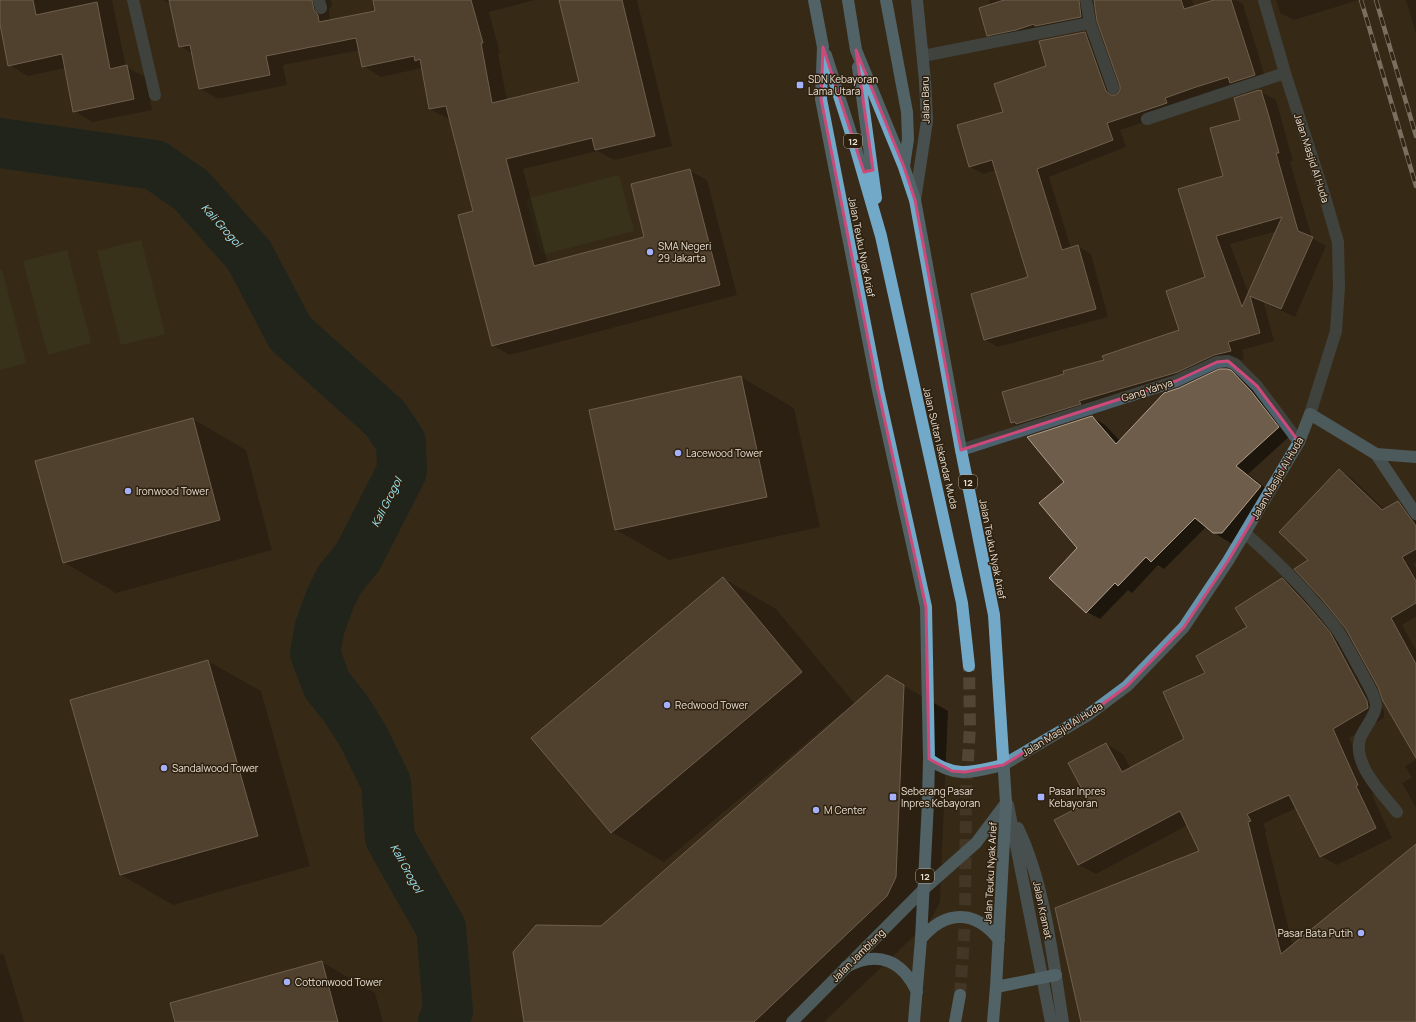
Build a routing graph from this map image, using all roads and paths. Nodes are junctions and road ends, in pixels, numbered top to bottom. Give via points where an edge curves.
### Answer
1 (133, 0) edge
2 (814, 0) edge
3 (848, 0) edge
4 (886, 0) edge
5 (916, 0) edge
6 (1086, 0) edge
7 (1264, 0) edge
8 (1090, 23) junction
9 (823, 47) junction
10 (856, 50) junction
11 (923, 56) junction
12 (1285, 73) junction
13 (1113, 88) dead end
14 (155, 95) dead end
15 (1147, 119) dead end
16 (904, 167) junction
17 (915, 200) junction
18 (881, 236) junction
19 (1310, 414) junction
20 (1299, 442) junction
21 (961, 450) junction
22 (1376, 454) junction
23 (1416, 457) edge
24 (1416, 514) edge
25 (1245, 533) junction
26 (969, 666) tunnel mouth
27 (929, 759) junction
28 (1003, 765) junction
29 (1007, 807) junction
30 (1397, 812) dead end
31 (924, 889) junction
32 (921, 939) junction
33 (999, 940) junction
34 (846, 967) junction
35 (1056, 975) junction
36 (1043, 978) junction
37 (996, 987) junction
38 (917, 992) junction
39 (960, 995) tunnel mouth
40 (792, 1022) edge
41 (914, 1022) edge
42 (955, 1022) edge
43 (993, 1022) edge
44 (1051, 1022) edge
45 (1063, 1022) edge

1 - 14 street
2 - 9 highway, Jalan Teuku Nyak Arief / 12
3 - 10 highway, Jalan Teuku Nyak Arief / 12
4 - 16 highway via 907,112 908,140
5 - 11 street, Jalan Baru
6 - 8 street
7 - 12 street, Jalan Masjid Al Huda
8 - 11 street
8 - 13 street
9 - 18 highway, Jalan Sultan Iskandar Muda / 12
9 - 27 highway, Jalan Teuku Nyak Arief / 12 via 821,99 878,390 926,607
10 - 16 highway, Jalan Teuku Nyak Arief / 12
10 - 18 highway, Jalan Sultan Iskandar Muda / 12
11 - 17 street, Jalan Baru via 927,121
12 - 15 street
12 - 19 street, Jalan Masjid Al Huda via 1338,242 1336,332
16 - 17 highway, Jalan Teuku Nyak Arief / 12
17 - 21 highway, Jalan Teuku Nyak Arief / 12
18 - 26 highway, Jalan Sultan Iskandar Muda / 12 via 962,602
19 - 20 main road, Jalan Masjid Al Huda
19 - 22 main road
20 - 21 street, Gang Yahya via 1257,386 1235,364 1228,361 1217,362 1176,381
20 - 25 main road, Jalan Masjid Al Huda
21 - 28 highway, Jalan Teuku Nyak Arief / 12 via 994,614
22 - 23 main road
22 - 24 street
25 - 28 main road, Jalan Masjid Al Huda via 1184,627 1127,686 1088,715
25 - 30 street via 1289,574 1342,638 1373,695 1376,706 1361,737 1359,746 1362,765
27 - 28 highway via 939,767 952,771 965,772
27 - 31 highway, Jalan Teuku Nyak Arief / 12
28 - 29 highway, Jalan Teuku Nyak Arief / 12
29 - 31 main road via 976,843
29 - 33 highway, Jalan Teuku Nyak Arief / 12
29 - 35 street, Jalan Kramat via 1034,869
29 - 36 street
31 - 32 highway, Jalan Teuku Nyak Arief / 12
31 - 34 main road, Jalan Jamblang
32 - 33 highway via 941,922 967,918 991,929
32 - 38 highway, Jalan Teuku Nyak Arief / 12
33 - 37 highway, Jalan Teuku Nyak Arief / 12
34 - 38 highway via 857,961 870,959 894,963 912,980
34 - 40 main road, Jalan Jamblang
35 - 36 highway
35 - 45 street, Jalan Kramat
36 - 37 highway
36 - 44 street
37 - 43 highway, Jalan Teuku Nyak Arief / 12
38 - 41 highway, Jalan Teuku Nyak Arief / 12
39 - 42 highway

